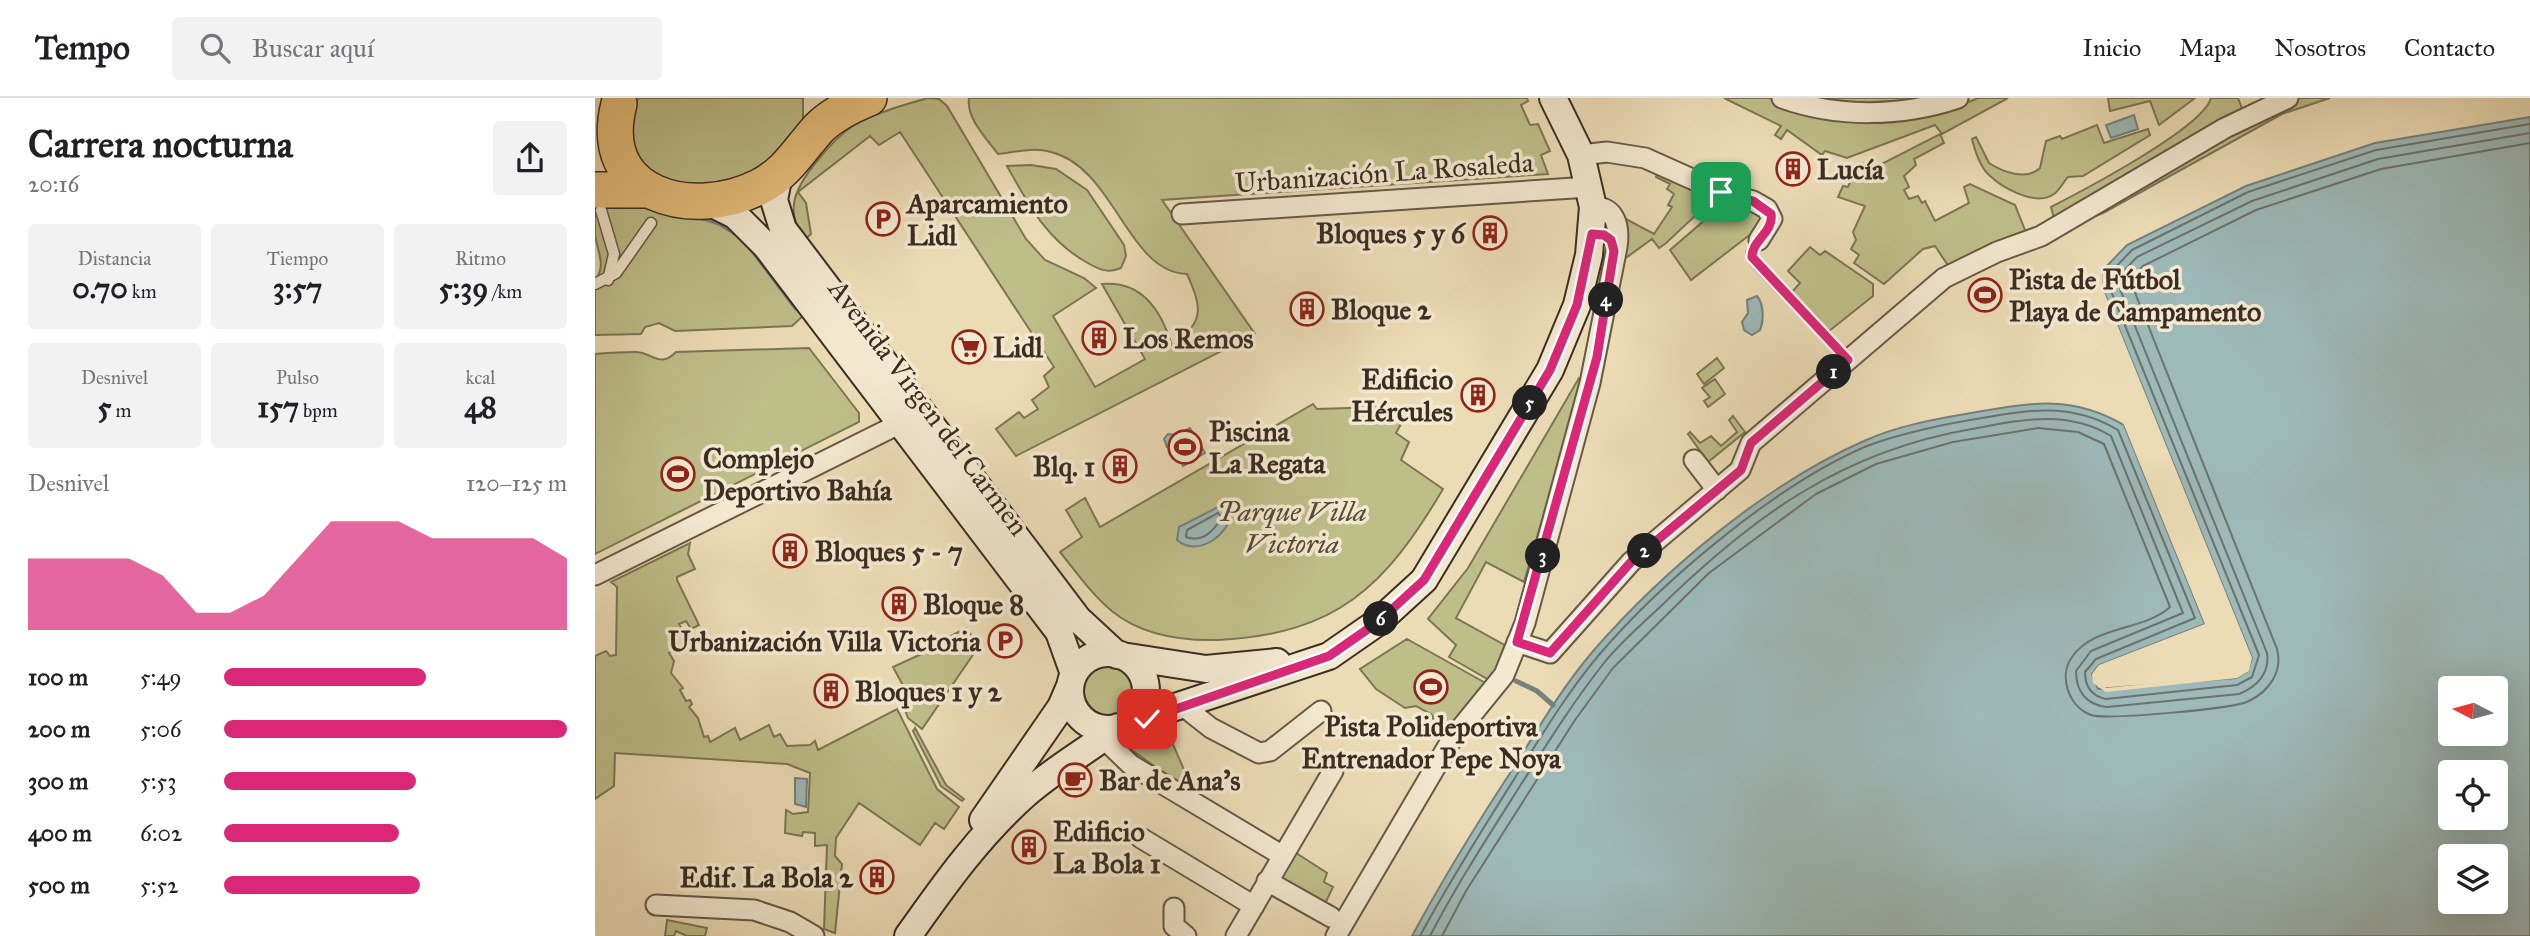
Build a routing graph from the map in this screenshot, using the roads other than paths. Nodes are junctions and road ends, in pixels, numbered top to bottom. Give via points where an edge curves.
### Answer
1 (816, 98) edge
2 (869, 98) edge
3 (1782, 98) edge
4 (1958, 98) edge
5 (2288, 98) edge
6 (609, 100) edge
7 (1560, 100) edge
8 (595, 132) edge
9 (810, 139) junction
10 (1581, 155) junction
11 (779, 174) junction
12 (1591, 197) junction
13 (598, 200) edge
14 (707, 201) junction
15 (648, 206) junction
16 (1182, 214) dead end
17 (1592, 234) junction
18 (1759, 240) joint
19 (1614, 251) junction
20 (607, 280) junction
21 (595, 284) edge
22 (1848, 360) junction
23 (901, 423) junction
24 (1694, 460) dead end
25 (1717, 490) junction
26 (595, 575) edge
27 (1346, 642) junction
28 (1517, 642) junction
29 (1119, 655) junction
30 (1144, 677) junction
31 (1072, 680) junction
32 (1183, 706) junction
33 (1321, 711) dead end
34 (1112, 729) junction
35 (1332, 771) dead end
36 (1141, 838) dead end
37 (1283, 856) junction
38 (956, 867) junction
39 (1267, 881) junction
40 (656, 905) dead end
41 (1254, 906) junction
42 (1174, 908) dead end
43 (1334, 926) edge
44 (814, 936) edge
45 (908, 936) edge
46 (1186, 936) edge
47 (1236, 936) edge

1 - 9 highway via 817,116
2 - 9 highway via 834,116
3 - 4 street via 1850,113 1934,106
5 - 22 street via 2213,135 2041,236 1944,278
6 - 8 highway
6 - 15 highway via 617,160
7 - 10 street
9 - 11 highway
10 - 12 street
10 - 18 street via 1633,155 1753,201 1767,209 1772,219
11 - 14 highway via 736,197
11 - 29 street, Avenida Virgen del Carmen via 774,200 783,229 1078,619
12 - 16 street, Urbanización La Rosaleda
12 - 17 street
12 - 19 street via 1615,219 1619,235
13 - 15 highway
13 - 20 lane via 614,254
14 - 15 highway via 671,200
14 - 23 street, Avenida Virgen del Carmen via 732,212 756,234
15 - 20 lane via 617,274
17 - 19 street via 1609,237
17 - 27 street via 1577,305 1550,370 1448,545 1403,601
18 - 22 lane via 1752,252 1754,260
19 - 28 street via 1597,357
20 - 21 lane
22 - 25 street via 1751,443 1741,470
23 - 26 street
23 - 31 street, Avenida Virgen del Carmen via 1059,632
24 - 25 street
25 - 28 street via 1631,562 1550,653
27 - 29 street via 1292,660 1230,669
27 - 32 street via 1329,656
28 - 43 street via 1504,675 1452,739
29 - 30 street
29 - 31 street via 1090,657
30 - 32 street
30 - 34 street via 1141,709
31 - 34 street via 1076,711 1085,721
31 - 38 street via 1061,707 961,853
32 - 33 street via 1211,728 1259,753 1270,751
32 - 34 street
34 - 37 street via 1117,754
34 - 38 street via 1025,795
35 - 37 street
36 - 41 street
37 - 39 street
38 - 45 street
39 - 41 street
39 - 43 street
40 - 44 street via 754,911 790,922
41 - 47 street
42 - 46 street via 1174,926

